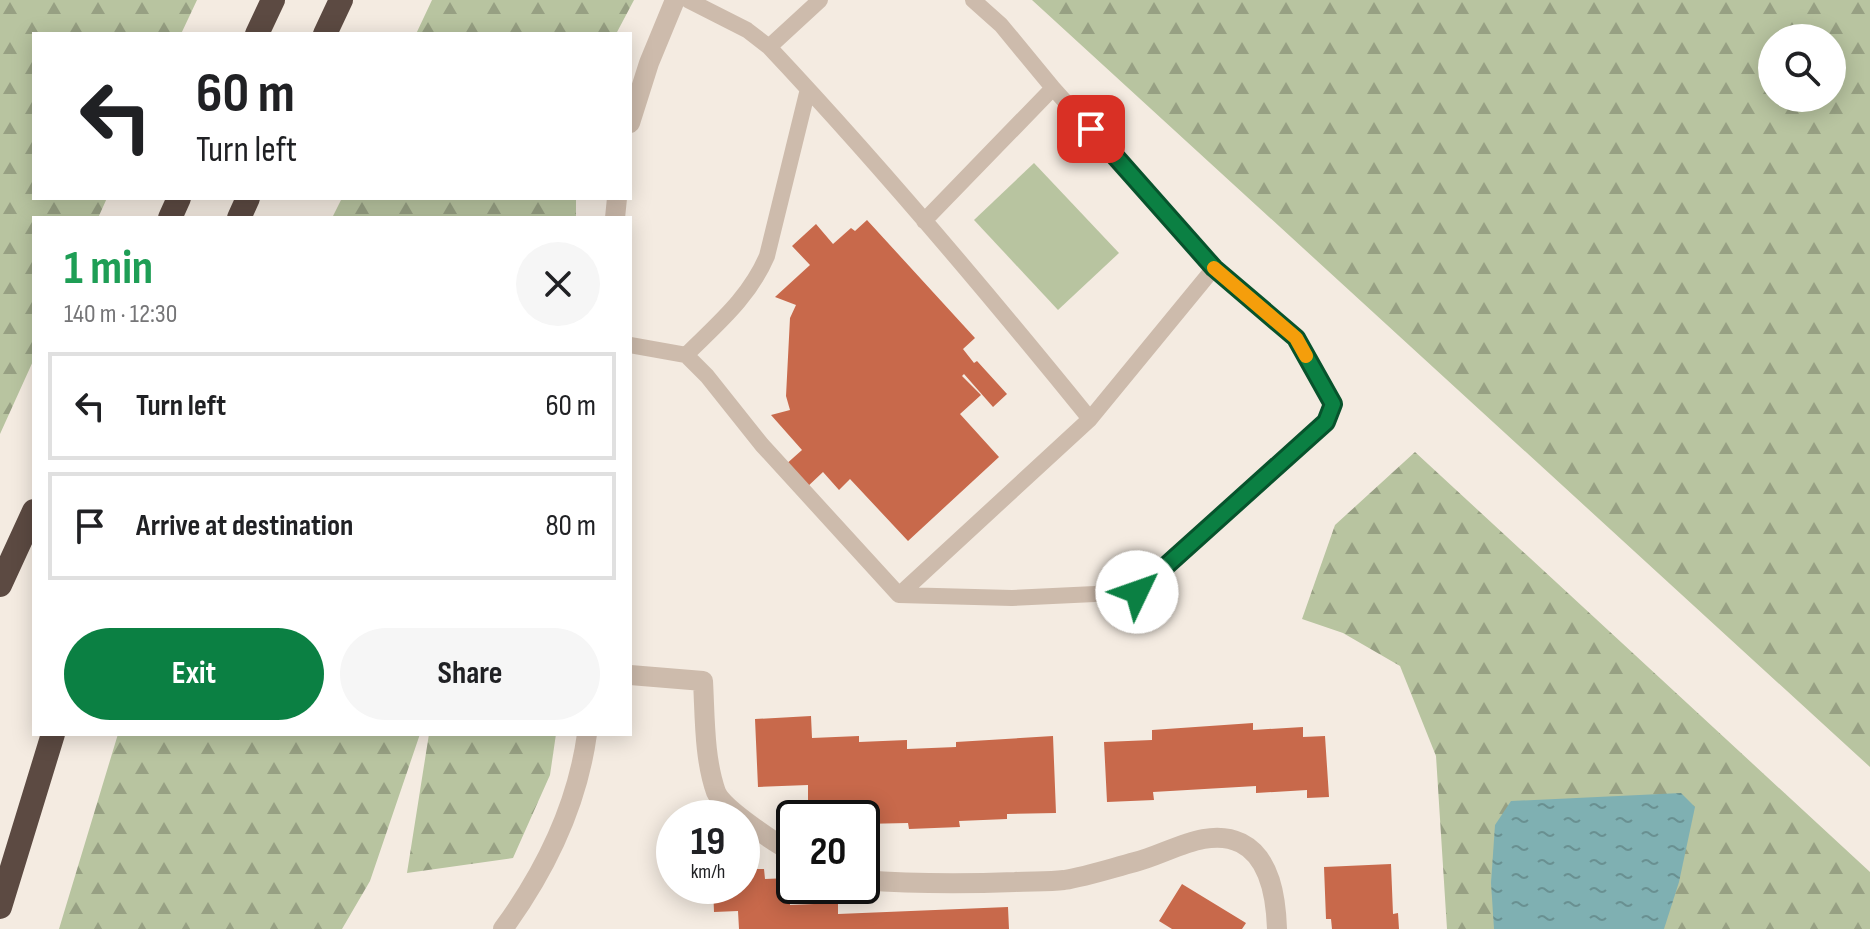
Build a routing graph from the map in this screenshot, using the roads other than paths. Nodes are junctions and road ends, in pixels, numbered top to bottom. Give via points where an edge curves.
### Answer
1 (273, 0) edge
2 (341, 0) edge
3 (675, 0) edge
4 (688, 0) edge
5 (820, 0) edge
6 (973, 0) edge
7 (258, 32) edge
8 (326, 32) edge
9 (769, 47) junction
10 (1053, 88) junction
11 (808, 89) junction
12 (632, 117) edge
13 (924, 221) junction
14 (1214, 268) junction
15 (632, 345) edge
16 (686, 355) junction
17 (1090, 419) junction
18 (32, 515) edge
19 (0, 585) edge
20 (899, 595) junction
21 (632, 675) edge
22 (52, 736) edge
23 (587, 736) edge
24 (776, 844) edge
25 (880, 881) edge
26 (0, 907) edge
27 (503, 929) edge
28 (1277, 929) edge

1 - 7 highway
2 - 8 highway
3 - 12 street
4 - 9 lane
5 - 9 lane
6 - 10 lane
9 - 11 lane
10 - 13 lane
10 - 14 lane
11 - 13 lane
11 - 16 lane via 757,279
13 - 17 lane
14 - 17 lane
14 - 20 lane via 1296,338 1333,404 1326,422 1137,592 1012,598
15 - 16 lane
16 - 20 lane
17 - 20 lane
18 - 19 highway
21 - 24 street via 703,681 706,745 717,795
22 - 26 highway
23 - 27 street via 583,765 557,842
25 - 28 street via 940,885 1063,880 1152,858 1184,844 1225,838 1242,843 1269,875

